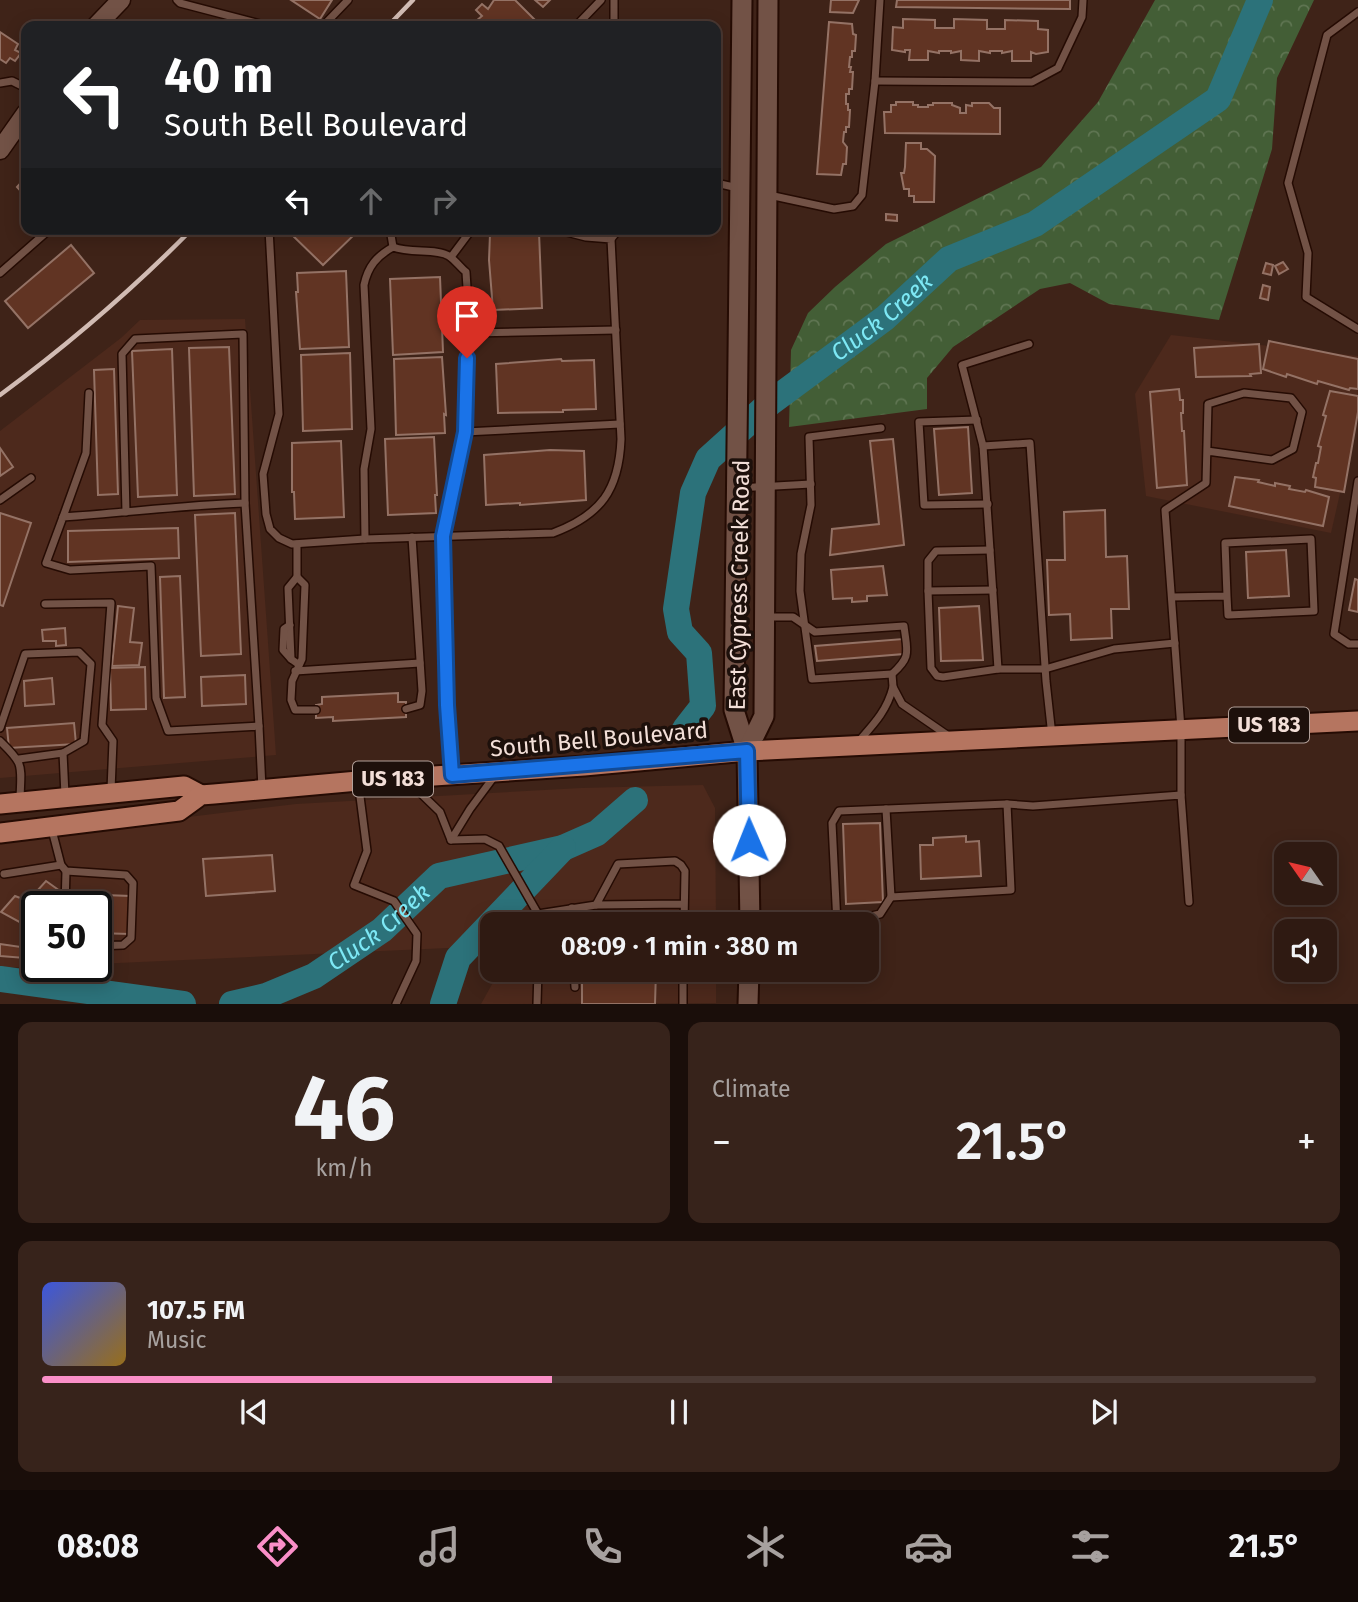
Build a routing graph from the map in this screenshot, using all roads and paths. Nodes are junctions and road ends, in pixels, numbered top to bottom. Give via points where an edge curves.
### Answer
1 (121, 0) edge
2 (348, 0) edge
3 (601, 0) edge
4 (614, 0) edge
5 (742, 0) edge
6 (768, 0) edge
7 (880, 0) edge
8 (1083, 0) edge
9 (180, 1) edge
10 (1358, 12) edge
11 (101, 21) edge
12 (250, 21) edge
13 (328, 21) edge
14 (581, 21) edge
15 (614, 21) edge
16 (875, 81) junction
17 (0, 83) edge
18 (21, 86) edge
19 (21, 120) edge
20 (0, 150) edge
21 (721, 184) edge
22 (738, 188) junction
23 (765, 194) junction
24 (43, 235) edge
25 (269, 235) edge
26 (391, 235) edge
27 (468, 235) edge
28 (578, 235) edge
29 (614, 235) edge
30 (611, 239) junction
31 (393, 247) junction
32 (451, 257) junction
33 (0, 273) edge
34 (1358, 329) edge
35 (616, 330) junction
36 (468, 333) junction
37 (1029, 344) dead end
38 (89, 393) dead end
39 (977, 420) junction
40 (620, 424) junction
41 (881, 428) dead end
42 (465, 432) junction
43 (984, 446) junction
44 (1206, 452) junction
45 (31, 478) dead end
46 (1358, 481) edge
47 (811, 484) junction
48 (766, 485) junction
49 (738, 488) junction
50 (0, 500) edge
51 (245, 503) junction
52 (988, 504) junction
53 (126, 512) junction
54 (63, 517) junction
55 (443, 536) junction
56 (412, 537) junction
57 (365, 539) junction
58 (297, 544) junction
59 (990, 550) junction
60 (298, 577) junction
61 (993, 590) junction
62 (928, 591) junction
63 (1227, 596) junction
64 (1172, 597) junction
65 (45, 604) dead end
66 (765, 617) junction
67 (803, 623) junction
68 (1175, 643) junction
69 (1358, 644) edge
70 (420, 663) junction
71 (295, 665) junction
72 (998, 669) junction
73 (1045, 669) junction
74 (892, 674) junction
75 (893, 687) junction
76 (406, 709) dead end
77 (316, 710) dead end
78 (1358, 721) edge
79 (259, 726) junction
80 (0, 728) edge
81 (1181, 729) junction
82 (1052, 736) junction
83 (953, 740) junction
84 (0, 741) edge
85 (854, 746) junction
86 (747, 751) junction
87 (63, 753) junction
88 (19, 759) junction
89 (498, 772) junction
90 (452, 775) junction
91 (406, 779) junction
92 (358, 780) junction
93 (262, 790) junction
94 (111, 794) junction
95 (201, 795) junction
96 (1181, 795) junction
97 (65, 799) junction
98 (10, 804) edge
99 (1007, 804) junction
100 (886, 809) junction
101 (51, 826) junction
102 (0, 833) edge
103 (843, 839) dead end
104 (450, 840) junction
105 (832, 840) junction
106 (844, 860) dead end
107 (833, 861) junction
108 (64, 868) junction
109 (4, 874) dead end
110 (845, 882) dead end
111 (834, 883) junction
112 (65, 891) edge
113 (891, 897) junction
114 (1189, 902) dead end
115 (684, 904) junction
116 (596, 905) junction
117 (572, 908) junction
118 (537, 912) edge
119 (549, 912) edge
120 (572, 912) edge
121 (684, 912) edge
122 (750, 912) edge
123 (836, 912) edge
124 (879, 914) edge
125 (112, 945) edge
126 (538, 982) edge
127 (575, 982) edge
128 (683, 982) edge
129 (749, 982) edge
130 (575, 987) dead end
131 (396, 1003) edge
132 (537, 1003) edge
133 (683, 1003) edge
134 (748, 1003) edge

1 - 11 street
2 - 13 lane
3 - 14 lane
4 - 15 lane
5 - 22 main road, East Cypress Creek Road
6 - 23 main road, East Cypress Creek Road
7 - 16 lane
8 - 16 lane via 1082,18 1058,68 1032,82
9 - 12 lane
10 - 34 lane via 1327,35 1288,183 1308,253 1306,297
16 - 23 lane via 862,195 853,206 834,209
17 - 18 lane
19 - 20 street
21 - 22 lane
22 - 23 main road
22 - 49 main road, East Cypress Creek Road
23 - 48 main road, East Cypress Creek Road
24 - 33 lane
25 - 58 lane via 279,414 262,474 270,529
26 - 31 lane
27 - 32 lane
28 - 30 lane
29 - 30 lane
30 - 35 lane
31 - 32 lane
31 - 57 lane via 372,263 363,285 371,429 364,469
32 - 36 lane via 466,272
35 - 36 lane
35 - 40 lane
36 - 42 lane
37 - 39 lane via 962,365
38 - 54 lane via 86,453
39 - 43 lane
39 - 52 lane via 919,422 924,505
40 - 42 lane
40 - 55 lane via 618,468 608,496 588,516 553,533
41 - 47 lane via 809,437
42 - 55 lane
43 - 52 lane
43 - 73 lane via 1030,443
44 - 44 lane via 1208,404 1244,393 1291,398 1302,412 1293,449 1272,460
44 - 64 lane via 1206,483 1165,510
45 - 50 lane
46 - 69 lane via 1334,634
47 - 48 lane
47 - 67 lane via 801,554
48 - 49 lane
48 - 66 main road, East Cypress Creek Road
49 - 86 main road, East Cypress Creek Road via 734,710
51 - 53 lane
51 - 53 lane via 243,334 135,339 121,354
51 - 79 lane
52 - 59 lane
53 - 54 lane
54 - 79 lane via 46,563 70,570 151,566 156,698 168,731
55 - 56 lane
55 - 90 lane
56 - 57 lane
56 - 70 lane
57 - 58 lane
58 - 60 lane
59 - 61 lane
59 - 62 lane via 936,551 928,561
60 - 71 lane via 288,588
60 - 71 lane via 305,585 302,659
61 - 62 lane
61 - 72 lane
62 - 72 lane via 933,672 943,677
63 - 63 lane via 1228,615 1314,611 1311,539 1225,543
63 - 64 lane
64 - 68 lane
65 - 94 lane via 111,603 102,725 113,741
66 - 67 lane via 793,617
66 - 86 main road, East Cypress Creek Road via 764,716
67 - 74 lane via 812,679
67 - 74 lane via 815,632 904,626 905,662
68 - 73 lane via 1114,649
68 - 81 lane
70 - 71 lane
70 - 76 lane via 420,705
71 - 77 lane via 291,699 295,710
72 - 73 lane
73 - 82 lane
74 - 75 lane
75 - 83 lane via 902,704
75 - 85 lane via 880,717
78 - 81 main road, US 183
79 - 93 lane
80 - 87 lane via 25,654 79,652 91,664 84,741
81 - 82 main road, US 183
81 - 96 lane
82 - 83 main road, US 183
83 - 85 main road, US 183
84 - 88 lane
85 - 86 main road, US 183
86 - 89 main road, South Bell Boulevard / US 183
86 - 122 main road
87 - 88 lane
87 - 97 lane
88 - 98 lane via 21,771
89 - 90 main road, South Bell Boulevard / US 183
89 - 104 lane
90 - 91 main road, South Bell Boulevard / US 183
91 - 92 main road, South Bell Boulevard / US 183
91 - 104 lane via 440,812
92 - 93 main road, South Bell Boulevard / US 183
92 - 131 lane via 368,851 354,885 394,901 417,934 416,961
93 - 95 main road, South Bell Boulevard / US 183
94 - 95 main road, US 183 via 184,786
94 - 97 main road, US 183
95 - 101 main road, South Bell Boulevard / US 183 via 179,811
96 - 99 lane
96 - 114 lane
97 - 98 main road, US 183
99 - 100 lane
99 - 113 lane via 1011,890
100 - 105 lane via 839,811 832,823
100 - 113 lane via 886,879
101 - 102 main road, South Bell Boulevard / US 183
101 - 108 lane
103 - 105 lane
104 - 118 lane via 485,839 499,846
105 - 107 lane
106 - 107 lane
107 - 111 lane
108 - 109 lane
108 - 112 lane
108 - 125 lane via 126,874 133,883 131,938 123,945
110 - 111 lane
111 - 123 lane
113 - 124 lane
115 - 116 lane
115 - 116 lane via 685,871 674,861 618,864
115 - 121 lane
116 - 117 lane
117 - 119 lane
117 - 120 lane
126 - 132 lane
127 - 130 lane
128 - 133 lane
129 - 134 main road

